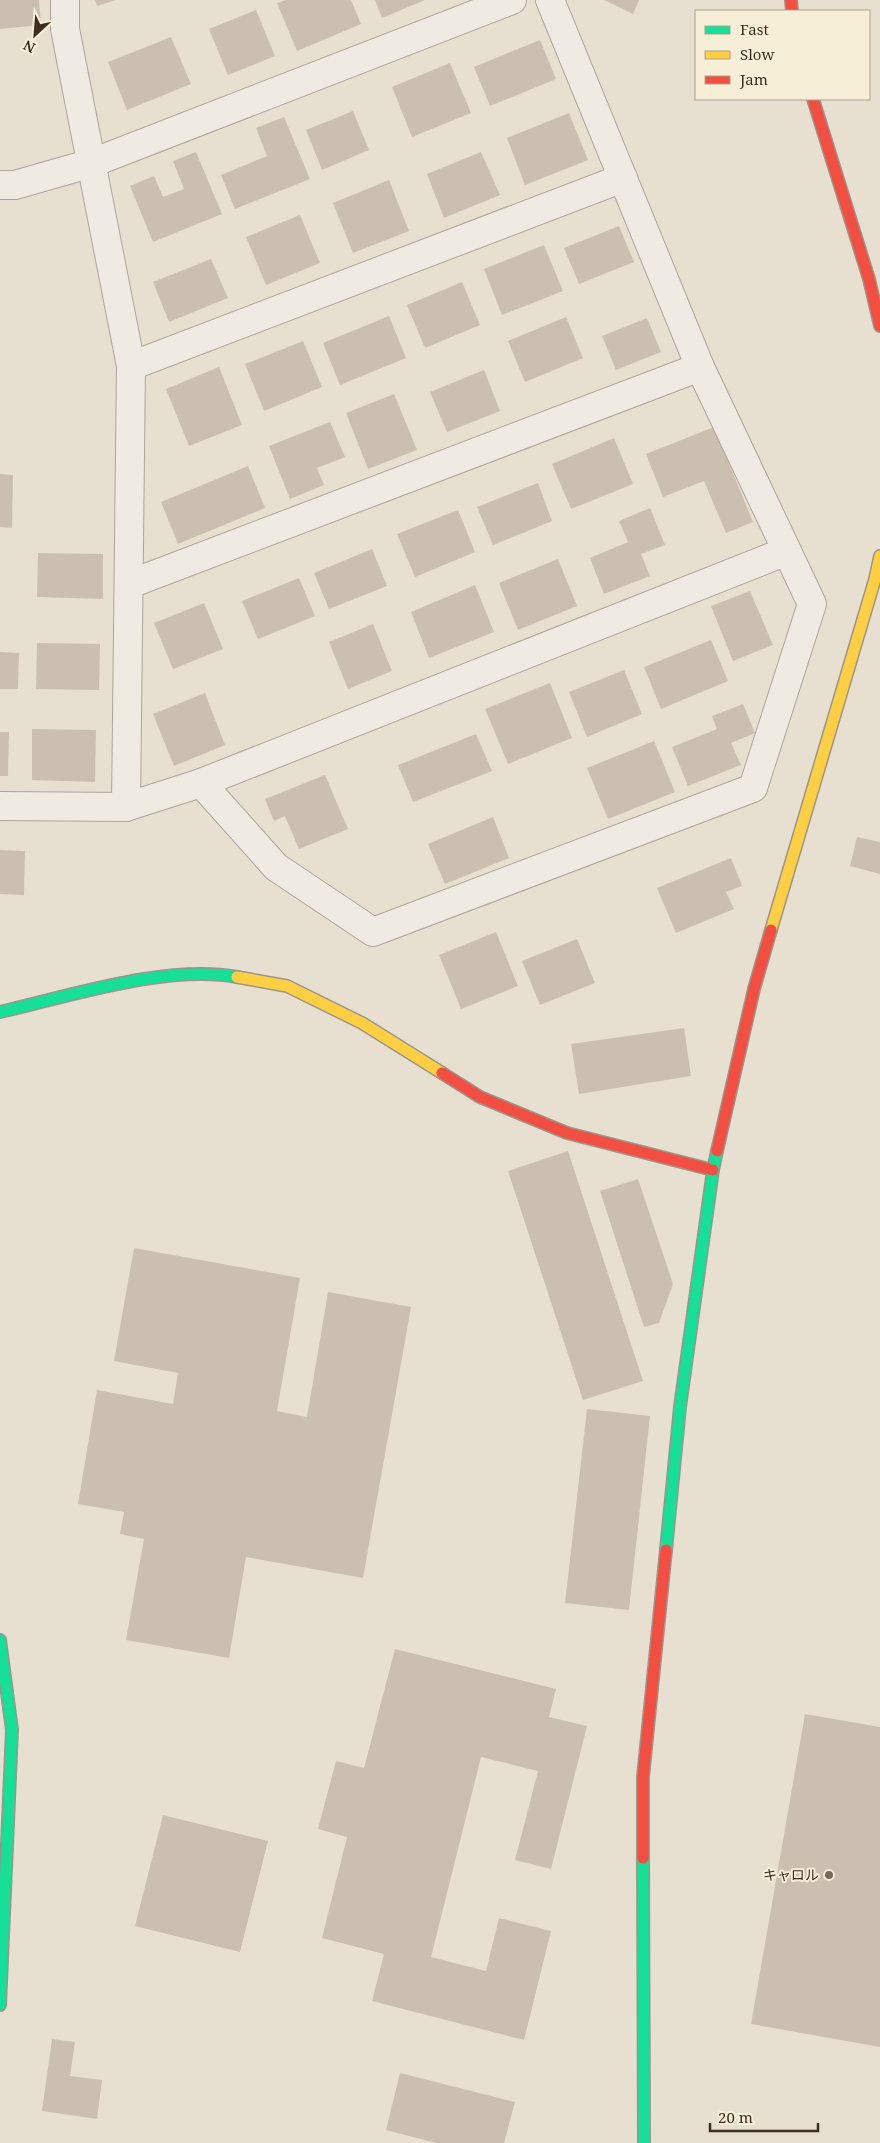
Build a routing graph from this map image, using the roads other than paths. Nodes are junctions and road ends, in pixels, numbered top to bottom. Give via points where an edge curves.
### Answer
1 (65, 0) edge
2 (512, 0) edge
3 (550, 0) edge
4 (812, 100) edge
5 (92, 162) junction
6 (623, 178) junction
7 (0, 185) edge
8 (880, 326) edge
9 (131, 366) junction
10 (700, 367) junction
11 (787, 551) junction
12 (880, 556) edge
13 (130, 584) junction
14 (201, 783) junction
15 (0, 806) edge
16 (126, 807) junction
17 (0, 1012) edge
18 (713, 1170) junction
19 (0, 1640) edge
20 (0, 2005) edge
21 (644, 2143) edge

1 - 5 street via 64,29
2 - 5 street
3 - 6 street
4 - 8 street via 869,279
5 - 7 street via 15,185
5 - 9 street
6 - 9 street
6 - 10 street
9 - 13 street
10 - 11 street
10 - 13 street
11 - 14 street
11 - 14 street via 812,604 753,788 373,932 276,867
12 - 18 street via 754,989
13 - 16 street
14 - 16 street
15 - 16 street
17 - 18 street via 145,979 215,973 287,986 362,1023 480,1097 567,1133
18 - 21 street via 680,1407 642,1777
19 - 20 street via 12,1730

